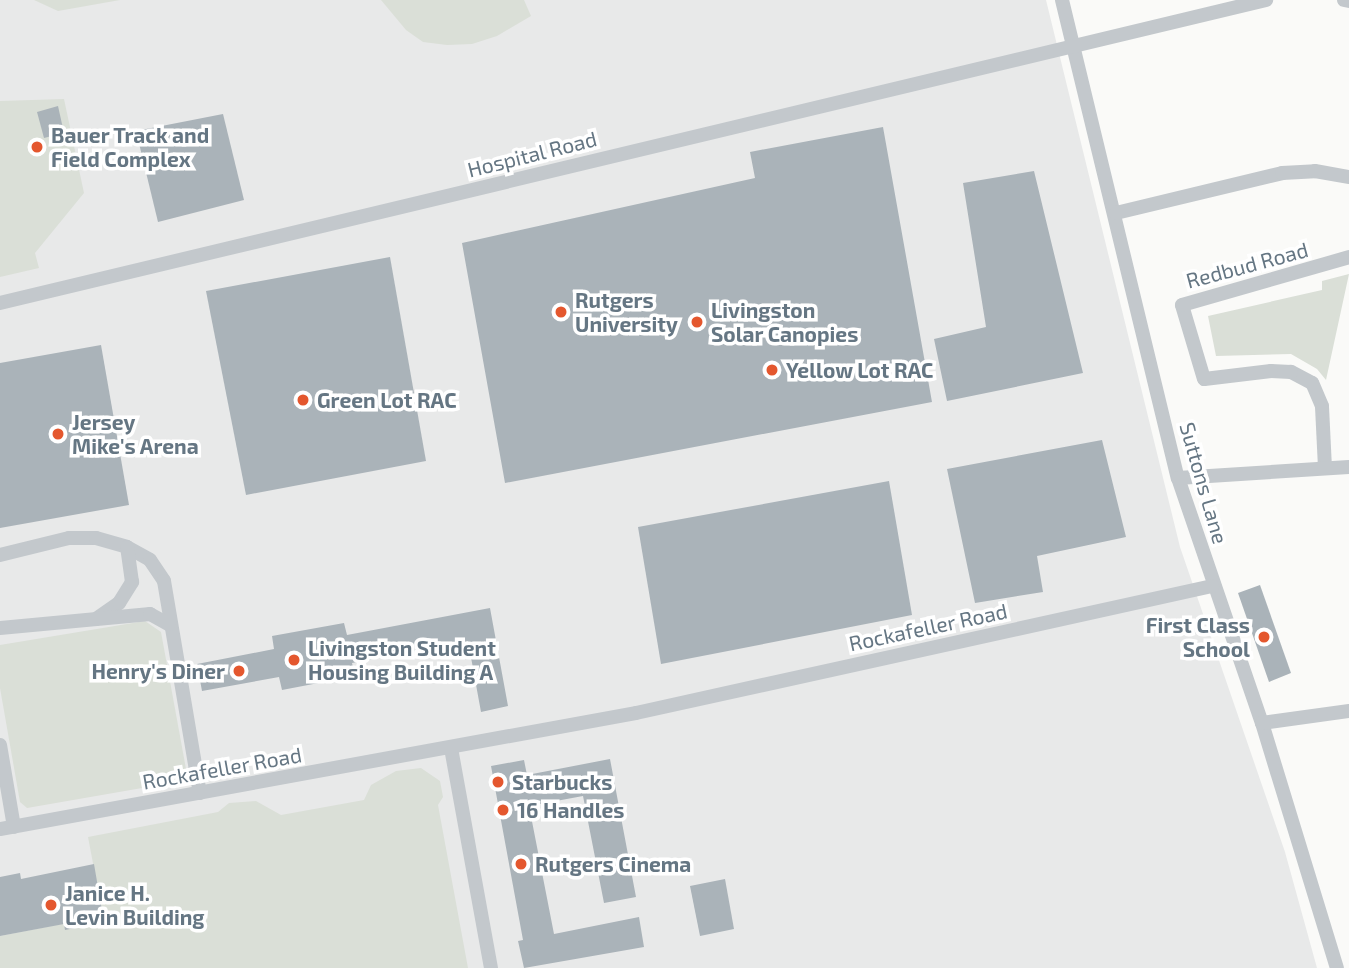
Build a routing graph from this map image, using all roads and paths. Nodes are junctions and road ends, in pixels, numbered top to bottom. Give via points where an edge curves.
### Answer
1 (1062, 0) edge
2 (1266, 0) edge
3 (1343, 0) edge
4 (1349, 1) edge
5 (1073, 45) junction
6 (1349, 177) edge
7 (1116, 213) junction
8 (1349, 257) edge
9 (0, 303) edge
10 (1349, 467) edge
11 (1325, 468) junction
12 (1178, 478) junction
13 (127, 547) junction
14 (0, 555) edge
15 (1212, 586) junction
16 (94, 621) junction
17 (168, 624) junction
18 (0, 628) edge
19 (1349, 711) edge
20 (1262, 723) junction
21 (0, 745) edge
22 (451, 748) junction
23 (200, 793) junction
24 (7, 828) edge
25 (491, 968) edge
26 (1336, 968) edge

1 - 5 street, Suttons Lane
2 - 5 street, Hospital Road
3 - 4 street
5 - 7 street, Suttons Lane
5 - 9 street, Hospital Road
6 - 7 street via 1315,171 1282,173
7 - 12 street, Suttons Lane
8 - 11 street, Redbud Road via 1181,306 1204,379 1271,371 1290,372 1312,383 1322,406
10 - 11 street
11 - 12 street
12 - 15 street, Suttons Lane
13 - 14 street via 96,538 69,538
13 - 16 street via 132,582 119,603
13 - 17 street via 150,560 164,581
15 - 20 street, Suttons Lane
15 - 22 street, Rockafeller Road via 654,709
16 - 17 street via 150,614
16 - 18 street
17 - 23 street
19 - 20 street
20 - 26 street, Suttons Lane
21 - 24 street
22 - 23 street, Rockafeller Road
22 - 25 street
23 - 24 street, Rockafeller Road

